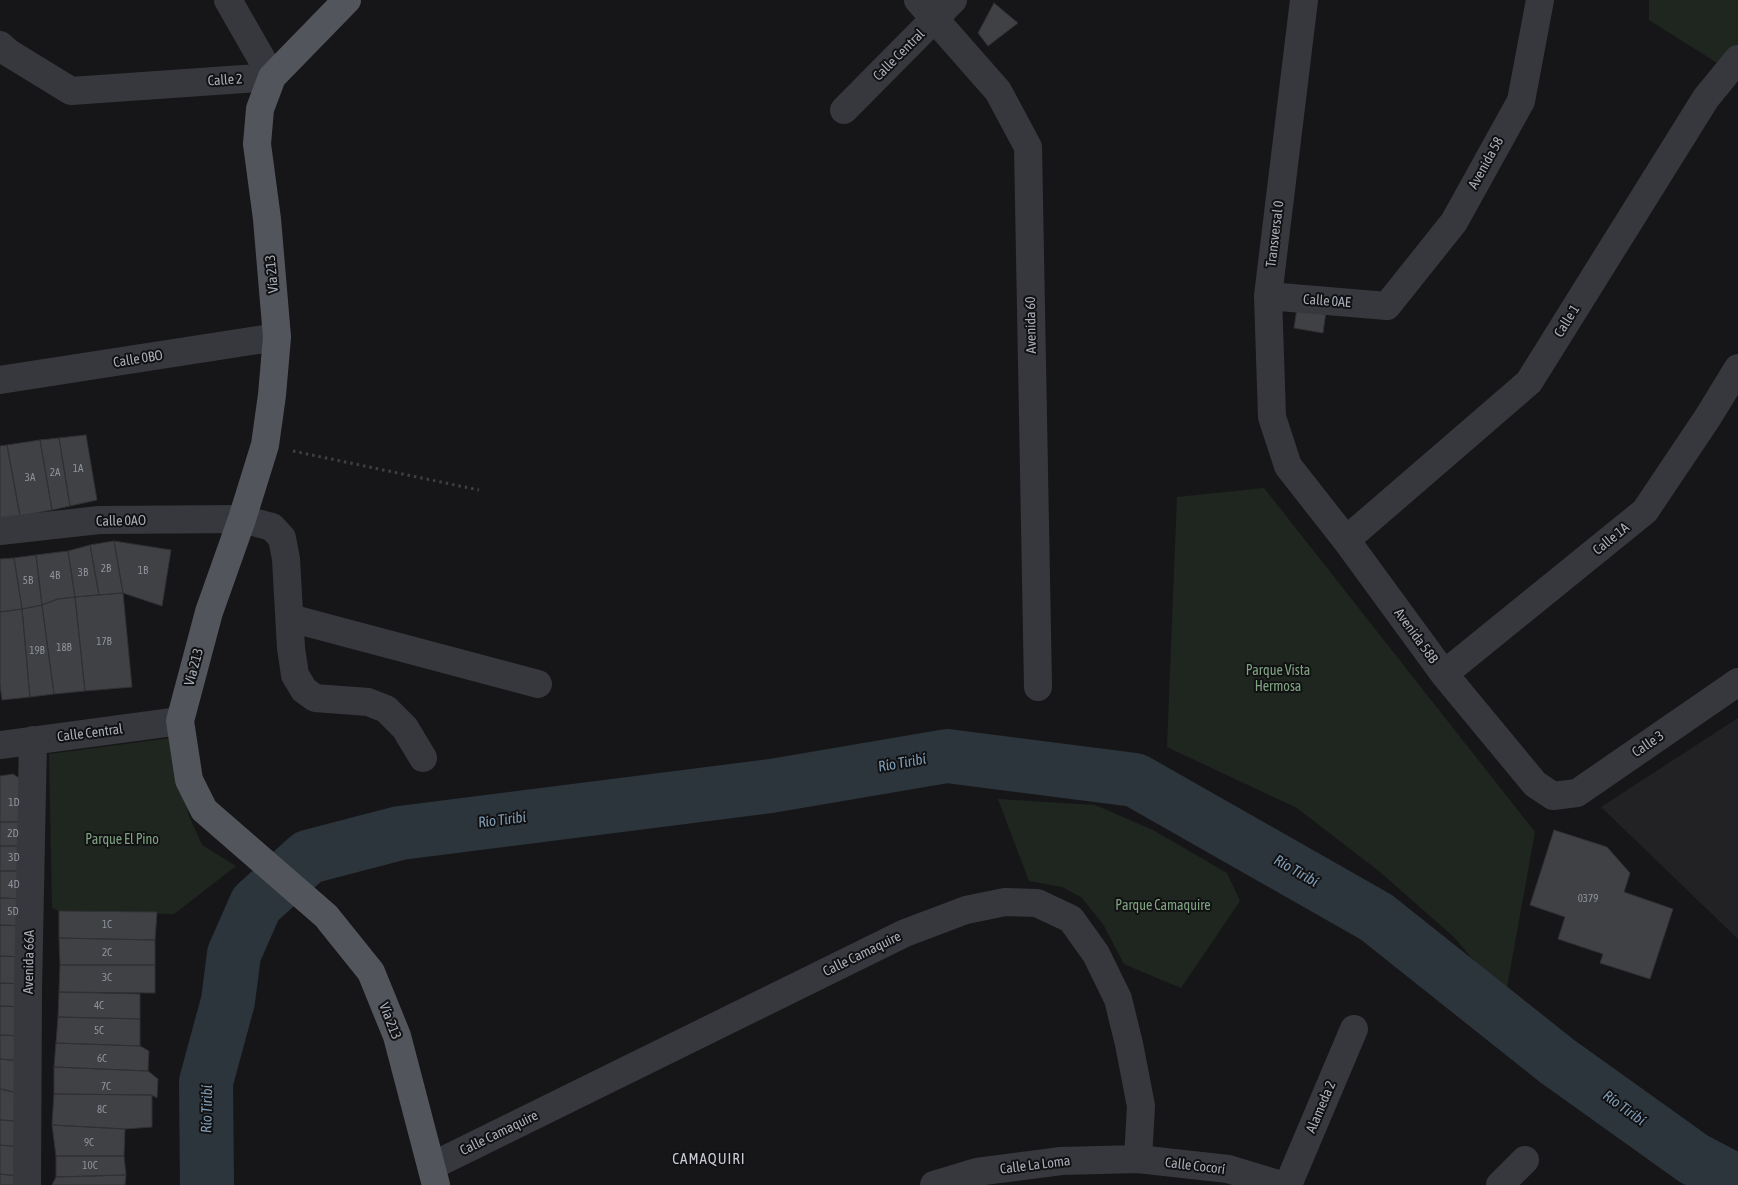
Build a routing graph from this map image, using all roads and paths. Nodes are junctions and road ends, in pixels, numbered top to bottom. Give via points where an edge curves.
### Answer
1 (228, 0) edge
2 (347, 0) edge
3 (1304, 0) edge
4 (1540, 0) edge
5 (936, 6) edge
6 (0, 45) edge
7 (1738, 59) edge
8 (272, 77) junction
9 (844, 110) dead end
10 (1268, 296) junction
11 (1387, 306) joint
12 (277, 337) junction
13 (1738, 368) edge
14 (0, 380) edge
15 (321, 457) dead end
16 (1288, 466) joint
17 (478, 490) dead end
18 (242, 519) junction
19 (0, 531) edge
20 (1346, 540) junction
21 (290, 618) junction
22 (1444, 674) junction
23 (1738, 682) edge
24 (538, 684) dead end
25 (1038, 687) dead end
26 (180, 721) junction
27 (33, 740) junction
28 (0, 745) edge
29 (423, 758) dead end
30 (1553, 796) joint
31 (1354, 1029) dead end
32 (1138, 1159) junction
33 (1525, 1160) dead end
34 (434, 1175) edge
35 (27, 1185) edge
36 (934, 1185) edge
37 (1281, 1185) edge
38 (1288, 1185) edge
39 (1500, 1185) edge

1 - 8 street
2 - 8 main road
3 - 10 street, Transversal 0
4 - 11 street, Avenida 58 via 1521,101 1454,222
5 - 9 street, Calle Central
5 - 25 street, Avenida 60 via 998,91 1028,147
6 - 8 street, Calle 2 via 71,91
7 - 20 street, Calle 1 via 1706,98 1529,382
8 - 12 main road, Vía 213 via 260,109 257,144
10 - 11 street, Calle 0AE
10 - 16 street, Transversal 0 via 1272,417
12 - 14 street, Calle 0BO
12 - 18 main road, Vía 213 via 265,445
13 - 22 street, Calle 1A via 1645,511
15 - 17 path
16 - 20 street, Avenida 58B
18 - 19 street, Calle 0AO via 99,520
18 - 21 street, Calle 0AO via 272,528 282,538
18 - 26 main road, Vía 213 via 209,612
20 - 22 street, Avenida 58B
21 - 24 street
21 - 29 street, Calle 0AO via 295,674 304,690 315,698 368,702 386,709 405,728
22 - 30 street, Avenida 58B via 1535,784
23 - 30 street, Calle 3 via 1577,793
26 - 27 street, Calle Central
26 - 34 main road, Vía 213 via 189,780 204,810 326,916 371,972 397,1036
27 - 28 street, Calle Central
27 - 35 street, Avenida 66A
31 - 38 street, Alameda 2
32 - 34 street, Calle Camaquire via 1141,1106 1130,1044 1118,999 1096,954 1072,919 1037,903 1005,902 966,910 905,933
32 - 36 street, Calle La Loma via 1061,1161 977,1172
32 - 37 street, Calle Cocorí via 1228,1169
33 - 39 street

